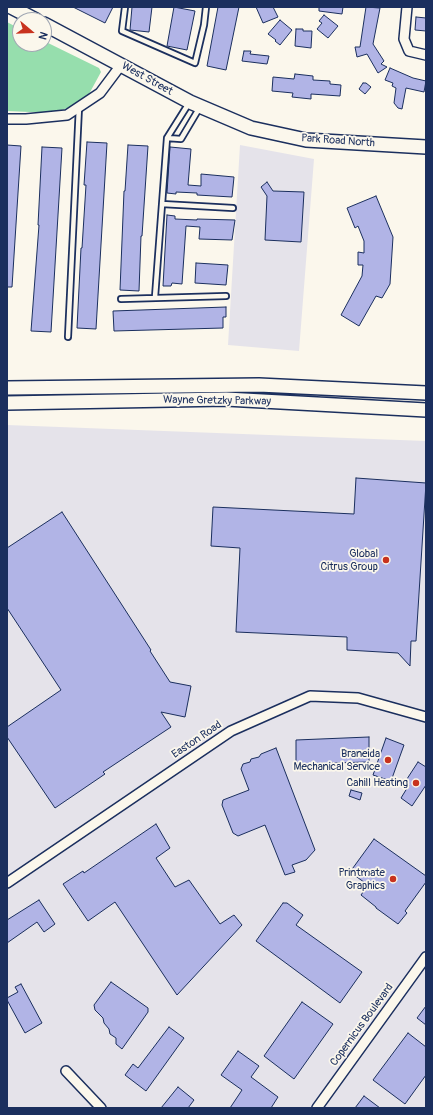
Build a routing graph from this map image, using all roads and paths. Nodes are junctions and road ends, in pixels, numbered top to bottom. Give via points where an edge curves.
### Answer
1 (11, 7) edge
2 (125, 7) edge
3 (206, 7) edge
4 (407, 7) edge
5 (21, 12) edge
6 (52, 28) edge
7 (426, 55) edge
8 (121, 65) junction
9 (195, 105) junction
10 (79, 107) junction
11 (7, 119) edge
12 (251, 128) joint
13 (167, 138) junction
14 (426, 147) edge
15 (162, 204) junction
16 (233, 208) dead end
17 (226, 296) dead end
18 (155, 297) junction
19 (121, 299) dead end
20 (68, 337) dead end
21 (7, 388) edge
22 (426, 393) edge
23 (7, 403) edge
24 (426, 410) edge
25 (426, 717) edge
26 (7, 883) edge
27 (426, 957) edge
28 (66, 1071) dead end
29 (101, 1108) edge
30 (317, 1108) edge

1 - 5 main road
2 - 3 lane via 122,31 195,64
4 - 7 street via 404,39 409,51
6 - 8 main road, West Street
8 - 9 main road, West Street
8 - 10 street via 100,93
9 - 12 main road, West Street
9 - 13 lane
9 - 13 lane via 181,139
10 - 11 street via 67,115
10 - 20 lane
12 - 14 main road, Park Road North via 306,140
13 - 15 lane
15 - 16 lane
15 - 18 lane
17 - 18 lane
18 - 19 lane
21 - 22 main road, Wayne Gretzky Parkway via 259,385
23 - 24 main road, Wayne Gretzky Parkway via 226,399
25 - 26 street, Easton Road via 358,698 310,696 231,731
27 - 30 street, Copernicus Boulevard
28 - 29 street

